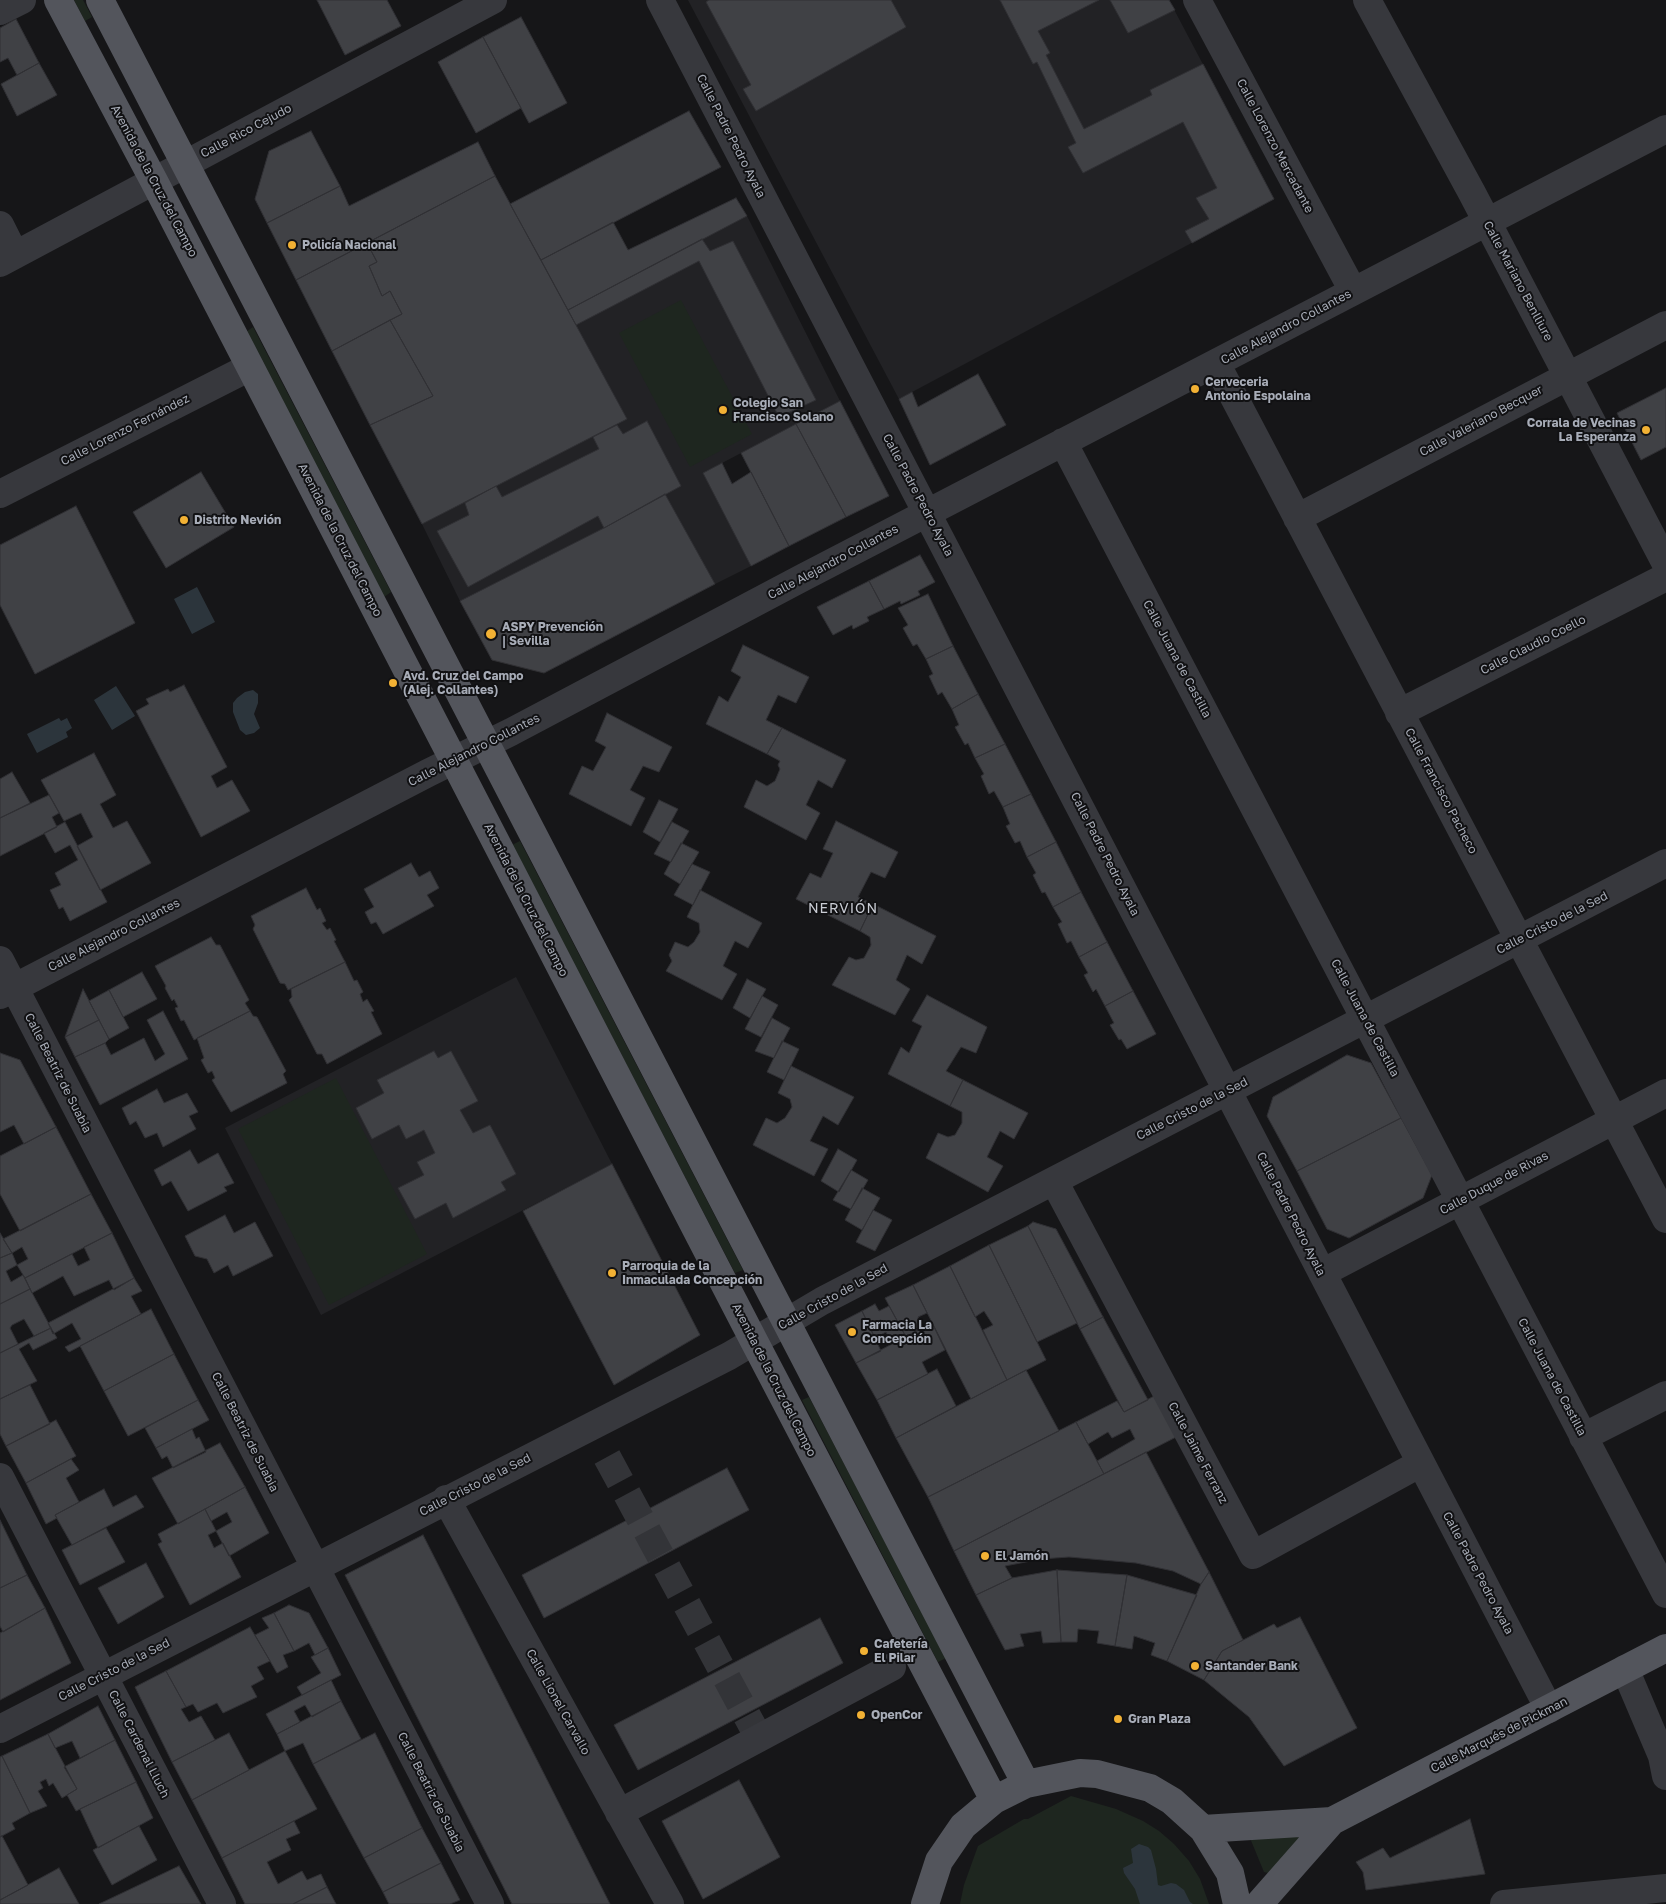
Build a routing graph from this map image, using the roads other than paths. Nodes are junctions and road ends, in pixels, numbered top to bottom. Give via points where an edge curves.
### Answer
1 (22, 0) edge
2 (58, 0) edge
3 (100, 0) edge
4 (493, 0) edge
5 (660, 0) edge
6 (1197, 0) edge
7 (1370, 1) edge
8 (0, 11) edge
9 (1666, 129) edge
10 (185, 164) junction
11 (154, 181) junction
12 (1487, 222) junction
13 (0, 226) edge
14 (8, 259) edge
15 (1353, 291) junction
16 (1666, 325) edge
17 (1216, 363) junction
18 (250, 367) junction
19 (1568, 376) junction
20 (1063, 442) junction
21 (0, 494) edge
22 (927, 513) junction
23 (1297, 518) junction
24 (1666, 564) edge
25 (1666, 577) edge
26 (1399, 713) junction
27 (486, 744) junction
28 (454, 760) junction
29 (1666, 863) edge
30 (1519, 940) junction
31 (0, 960) edge
32 (7, 991) edge
33 (1365, 1019) junction
34 (1227, 1091) junction
35 (1666, 1093) edge
36 (1614, 1120) junction
37 (1054, 1181) junction
38 (1460, 1201) junction
39 (1666, 1219) edge
40 (1322, 1273) junction
41 (786, 1322) junction
42 (754, 1341) junction
43 (1666, 1395) edge
44 (1584, 1437) junction
45 (1421, 1463) junction
46 (0, 1478) edge
47 (446, 1500) junction
48 (315, 1566) junction
49 (1666, 1594) edge
50 (1666, 1648) edge
51 (892, 1667) dead end
52 (1625, 1669) junction
53 (103, 1675) junction
54 (1549, 1709) junction
55 (0, 1729) edge
56 (1666, 1776) edge
57 (1026, 1784) junction
58 (994, 1800) junction
59 (619, 1813) junction
60 (1332, 1822) junction
61 (1203, 1829) junction
62 (1666, 1888) edge
63 (222, 1904) edge
64 (490, 1904) edge
65 (670, 1904) edge
66 (925, 1904) edge
67 (1237, 1904) edge
68 (1259, 1904) edge
69 (1504, 1904) edge

1 - 8 street
2 - 11 main road, Avenida de la Cruz del Campo
3 - 10 main road
4 - 10 street, Calle Rico Cejudo
5 - 22 street, Calle Padre Pedro Ayala
6 - 15 street, Calle Lorenzo Mercadante
7 - 12 street, Calle Mariano Benlliure
9 - 12 street, Calle Alejandro Collantes
10 - 11 street, Calle Rico Cejudo
10 - 27 main road
11 - 14 street, Calle Rico Cejudo
11 - 18 main road, Avenida de la Cruz del Campo
12 - 15 street, Calle Alejandro Collantes
12 - 19 street, Calle Mariano Benlliure
13 - 14 street
15 - 17 street, Calle Alejandro Collantes
16 - 19 street, Calle Valeriano Becquer
17 - 20 street, Calle Alejandro Collantes
17 - 23 street, Calle Francisco Pacheco
18 - 21 street, Calle Lorenzo Fernández
18 - 28 main road, Avenida de la Cruz del Campo
19 - 23 street, Calle Valeriano Becquer
19 - 24 street, Calle Mariano Benlliure
20 - 22 street, Calle Alejandro Collantes
20 - 33 street, Calle Juana de Castilla
22 - 27 street, Calle Alejandro Collantes
22 - 34 street, Calle Padre Pedro Ayala
23 - 26 street, Calle Francisco Pacheco
25 - 26 street, Calle Claudio Coello
26 - 30 street, Calle Francisco Pacheco
27 - 28 street, Calle Alejandro Collantes
27 - 41 main road
28 - 32 street, Calle Alejandro Collantes
28 - 42 main road, Avenida de la Cruz del Campo
29 - 30 street, Calle Cristo de la Sed
30 - 33 street, Calle Cristo de la Sed
30 - 36 street, Calle Francisco Pacheco
31 - 32 street, Calle Beatriz de Suabia
32 - 48 street, Calle Beatriz de Suabia
33 - 34 street, Calle Cristo de la Sed
33 - 38 street, Calle Juana de Castilla
34 - 37 street, Calle Cristo de la Sed
34 - 40 street, Calle Padre Pedro Ayala
35 - 36 street, Calle Duque de Rivas
36 - 38 street, Calle Duque de Rivas
36 - 39 street, Calle Francisco Pacheco
37 - 41 street, Calle Cristo de la Sed
37 - 45 street, Calle Jaime Ferranz via 1253,1555
38 - 40 street, Calle Duque de Rivas
38 - 44 street, Calle Juana de Castilla
40 - 45 street, Calle Padre Pedro Ayala
41 - 42 street, Calle Cristo de la Sed
41 - 57 main road
42 - 47 street, Calle Cristo de la Sed
42 - 58 main road, Avenida de la Cruz del Campo
43 - 44 street
44 - 49 street, Calle Juana de Castilla
45 - 54 street, Calle Padre Pedro Ayala
46 - 53 street, Calle Cardenal Lluch
47 - 48 street, Calle Cristo de la Sed
47 - 59 street, Calle Lionel Carvallo
48 - 53 street, Calle Cristo de la Sed
48 - 64 street, Calle Beatriz de Suabia
50 - 52 main road, Calle Marqués de Pickman
51 - 59 street
52 - 54 main road, Calle Marqués de Pickman
52 - 56 street via 1662,1756
53 - 55 street, Calle Cristo de la Sed
53 - 63 street, Calle Cardenal Lluch
54 - 60 main road, Calle Marqués de Pickman
57 - 58 main road
57 - 61 main road via 1080,1773 1097,1774 1150,1788 1172,1801
58 - 66 main road via 963,1826 939,1861
59 - 65 street, Calle Lionel Carvallo
60 - 61 main road
60 - 68 main road
61 - 67 main road via 1230,1874
62 - 69 street

